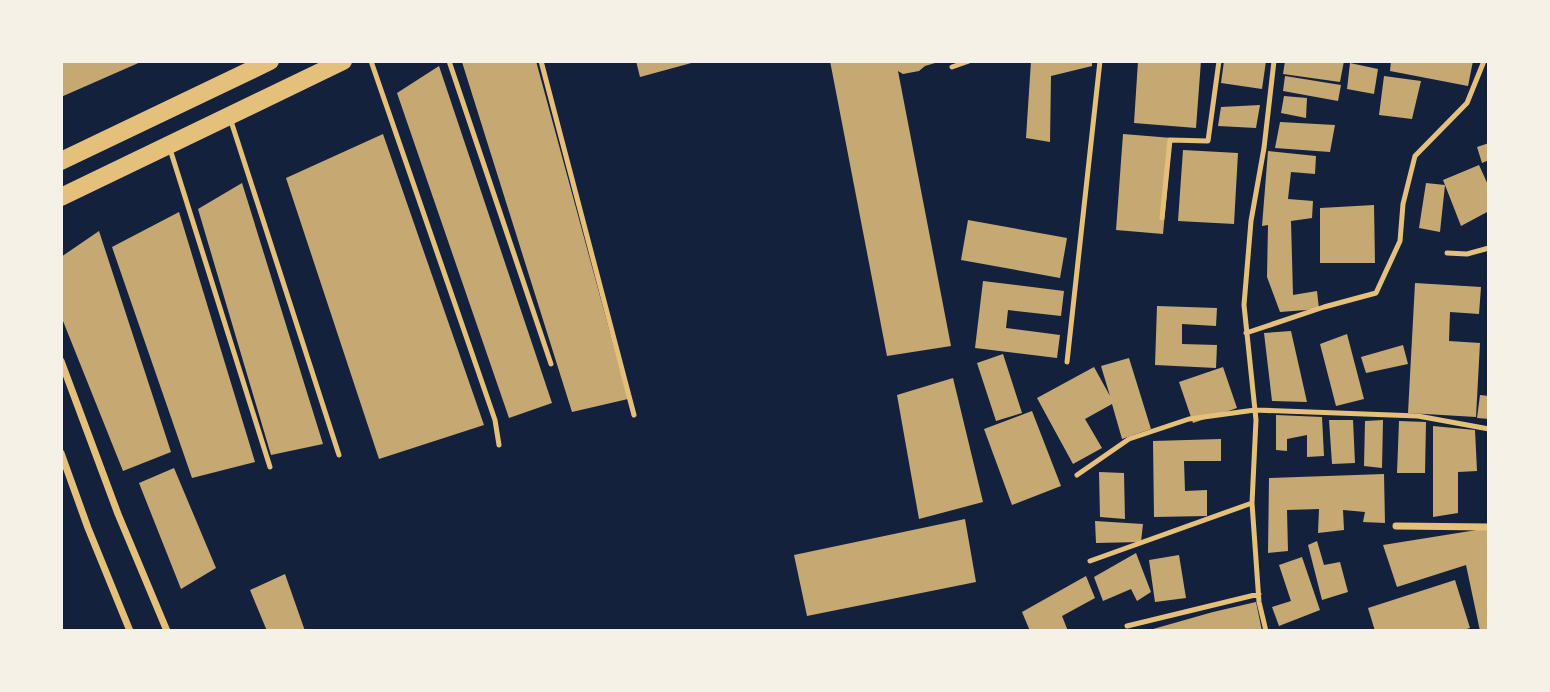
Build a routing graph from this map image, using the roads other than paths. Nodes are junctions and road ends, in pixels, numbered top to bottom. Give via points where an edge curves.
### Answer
1 (270, 61) edge
2 (343, 61) edge
3 (371, 61) edge
4 (449, 61) edge
5 (541, 61) edge
6 (970, 61) edge
7 (1100, 61) edge
8 (1219, 61) edge
9 (1274, 61) edge
10 (1484, 61) edge
11 (952, 67) dead end
12 (230, 118) junction
13 (169, 145) junction
14 (61, 161) edge
15 (61, 197) edge
16 (1163, 218) dead end
17 (1489, 248) edge
18 (1447, 253) dead end
19 (1247, 334) junction
20 (61, 361) edge
21 (1067, 362) dead end
22 (551, 364) dead end
23 (1255, 410) junction
24 (634, 415) dead end
25 (1489, 429) edge
26 (499, 445) dead end
27 (61, 453) edge
28 (339, 455) dead end
29 (270, 467) dead end
30 (1077, 475) dead end
31 (1252, 503) junction
32 (1395, 526) dead end
33 (1489, 527) edge
34 (1090, 561) dead end
35 (1259, 594) junction
36 (1127, 626) dead end
37 (130, 631) edge
38 (167, 631) edge
39 (1266, 631) edge

1 - 14 main road
2 - 12 main road
3 - 26 lane via 495,420
4 - 22 lane
5 - 24 lane
6 - 11 lane
7 - 21 lane
8 - 16 lane via 1208,141 1170,140
9 - 19 lane via 1251,221 1244,305
10 - 19 lane via 1467,103 1415,156 1400,241 1376,293
12 - 13 main road
12 - 28 lane
13 - 15 main road
13 - 29 lane
17 - 18 lane
19 - 23 lane
20 - 38 street
23 - 25 lane via 1418,416
23 - 30 lane via 1189,419 1129,439
23 - 31 lane
27 - 37 street
31 - 34 lane
31 - 35 lane
32 - 33 street
35 - 36 lane
35 - 39 lane

